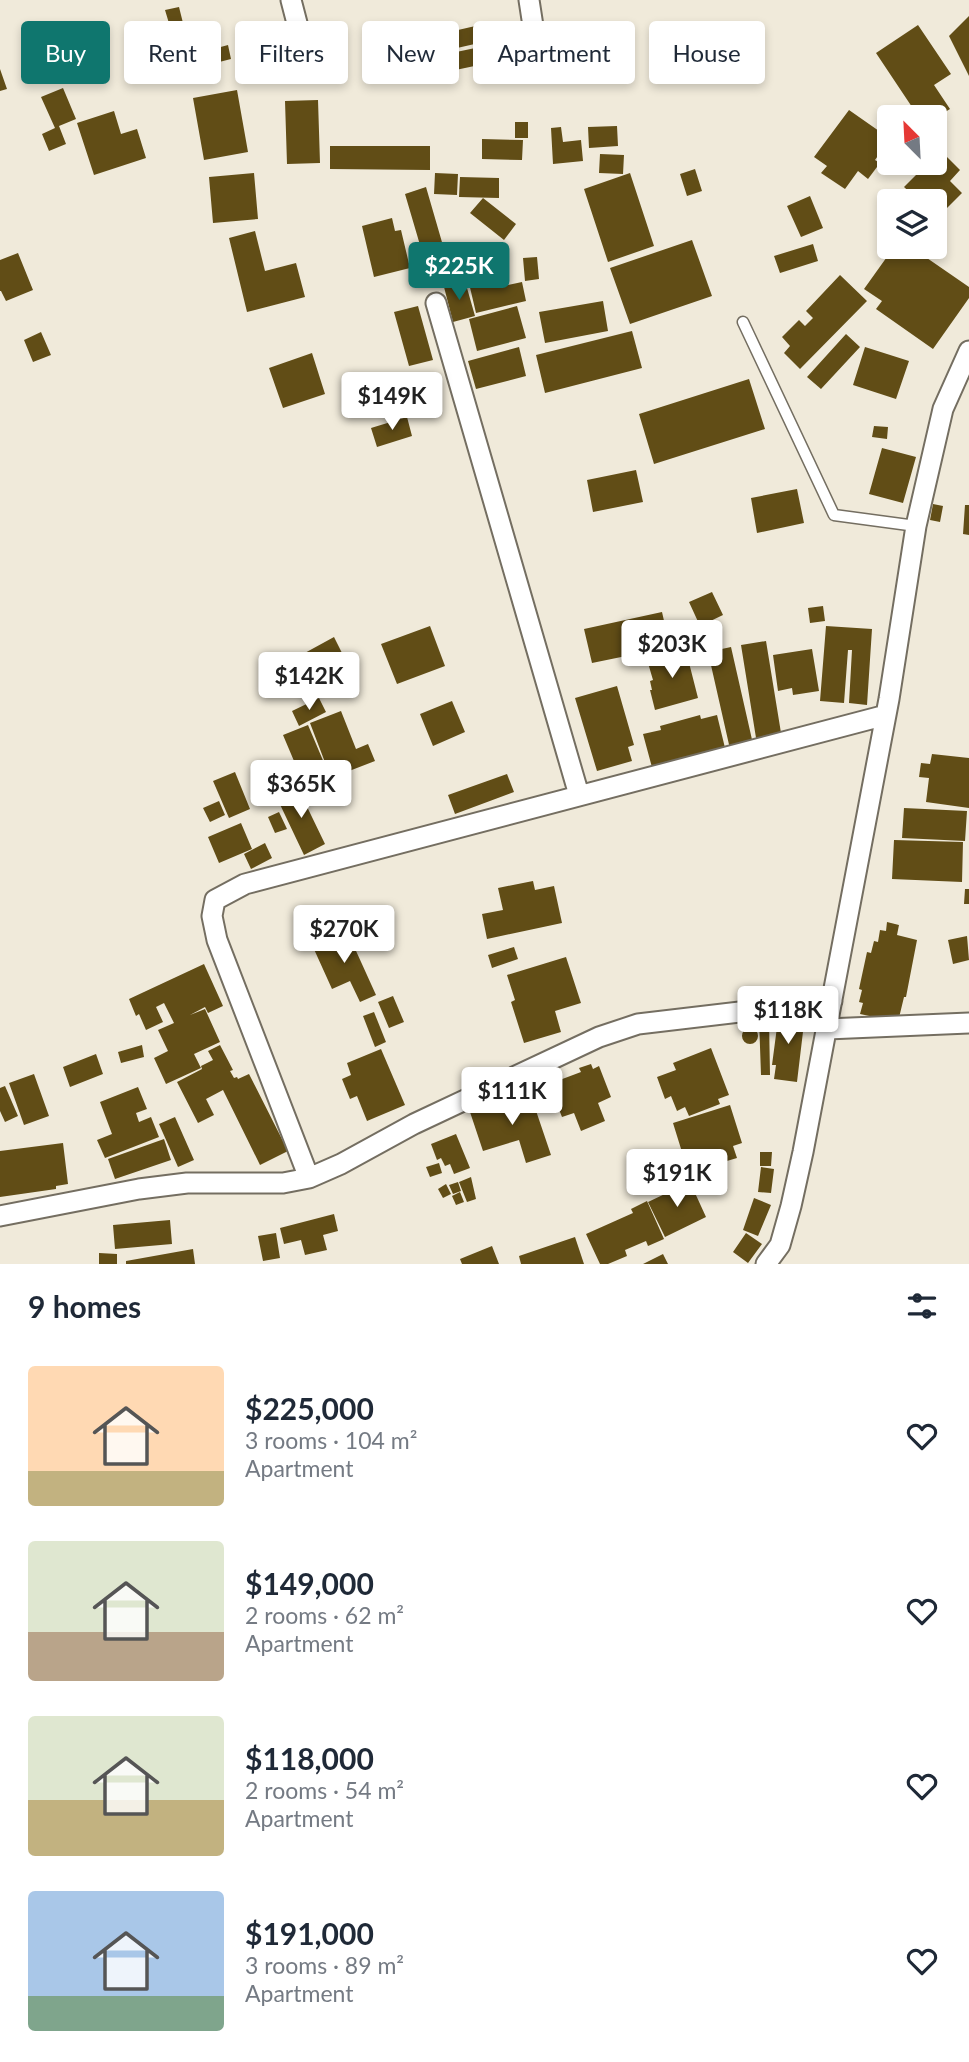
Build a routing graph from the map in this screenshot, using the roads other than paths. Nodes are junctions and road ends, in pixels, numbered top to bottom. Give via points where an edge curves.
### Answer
1 (291, 0) edge
2 (529, 0) edge
3 (296, 21) edge
4 (533, 21) edge
5 (436, 303) dead end
6 (743, 322) dead end
7 (969, 351) edge
8 (916, 526) junction
9 (886, 715) junction
10 (579, 795) junction
11 (832, 1001) junction
12 (969, 1023) edge
13 (827, 1030) junction
14 (309, 1178) junction
15 (0, 1216) edge
16 (766, 1264) edge

1 - 3 street
2 - 4 street
5 - 10 street
6 - 8 lane via 834,515
7 - 8 street via 943,409
8 - 9 street
9 - 10 street
9 - 11 street
10 - 14 street via 245,884 215,900 212,916 217,940
11 - 13 street
11 - 14 street via 638,1024 599,1037
12 - 13 street
13 - 16 street via 791,1206 780,1245
14 - 15 street via 139,1189

